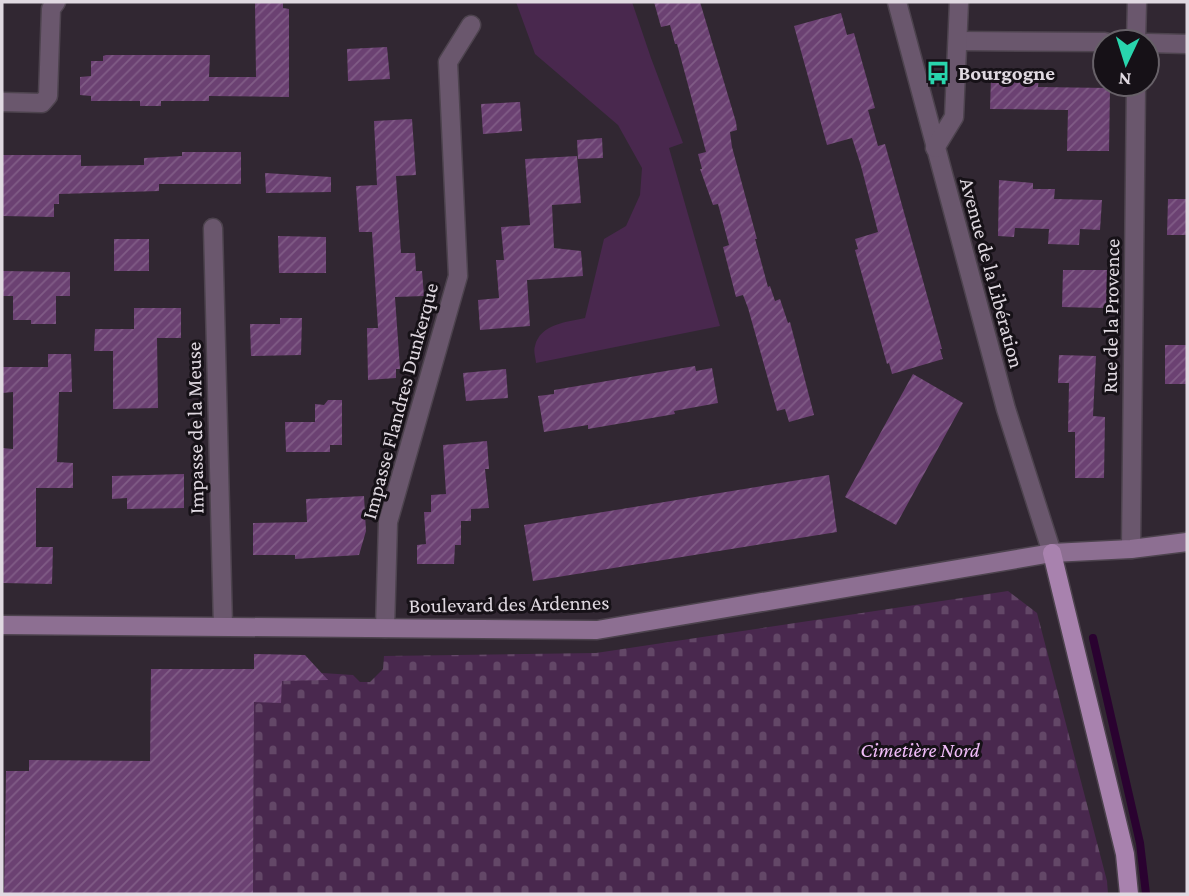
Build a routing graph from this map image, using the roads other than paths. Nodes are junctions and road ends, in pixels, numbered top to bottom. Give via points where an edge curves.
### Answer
1 (56, 2) edge
2 (897, 2) edge
3 (959, 2) edge
4 (1137, 2) edge
5 (471, 25) dead end
6 (1136, 28) edge
7 (959, 41) junction
8 (1091, 43) edge
9 (1161, 43) edge
10 (1187, 44) edge
11 (1136, 98) edge
12 (2, 102) edge
13 (935, 148) junction
14 (213, 228) dead end
15 (1187, 542) edge
16 (1131, 549) junction
17 (1052, 553) junction
18 (2, 625) edge
19 (223, 626) junction
20 (385, 628) junction
21 (1129, 894) edge

1 - 12 street via 51,9 48,96 42,103
2 - 13 street, Avenue de la Libération
3 - 7 street
4 - 6 street
5 - 20 street, Impasse Flandres Dunkerque via 447,62 458,276 388,523
7 - 8 street
7 - 13 street via 954,117
9 - 10 street
11 - 16 street, Rue de la Provence
13 - 17 street, Avenue de la Libération via 1006,409
14 - 19 street, Impasse de la Meuse
15 - 16 main road, Boulevard des Ardennes
16 - 17 main road, Boulevard des Ardennes
17 - 20 main road, Boulevard des Ardennes via 597,630
17 - 21 main road via 1125,854
18 - 19 main road, Boulevard des Ardennes
19 - 20 main road, Boulevard des Ardennes

